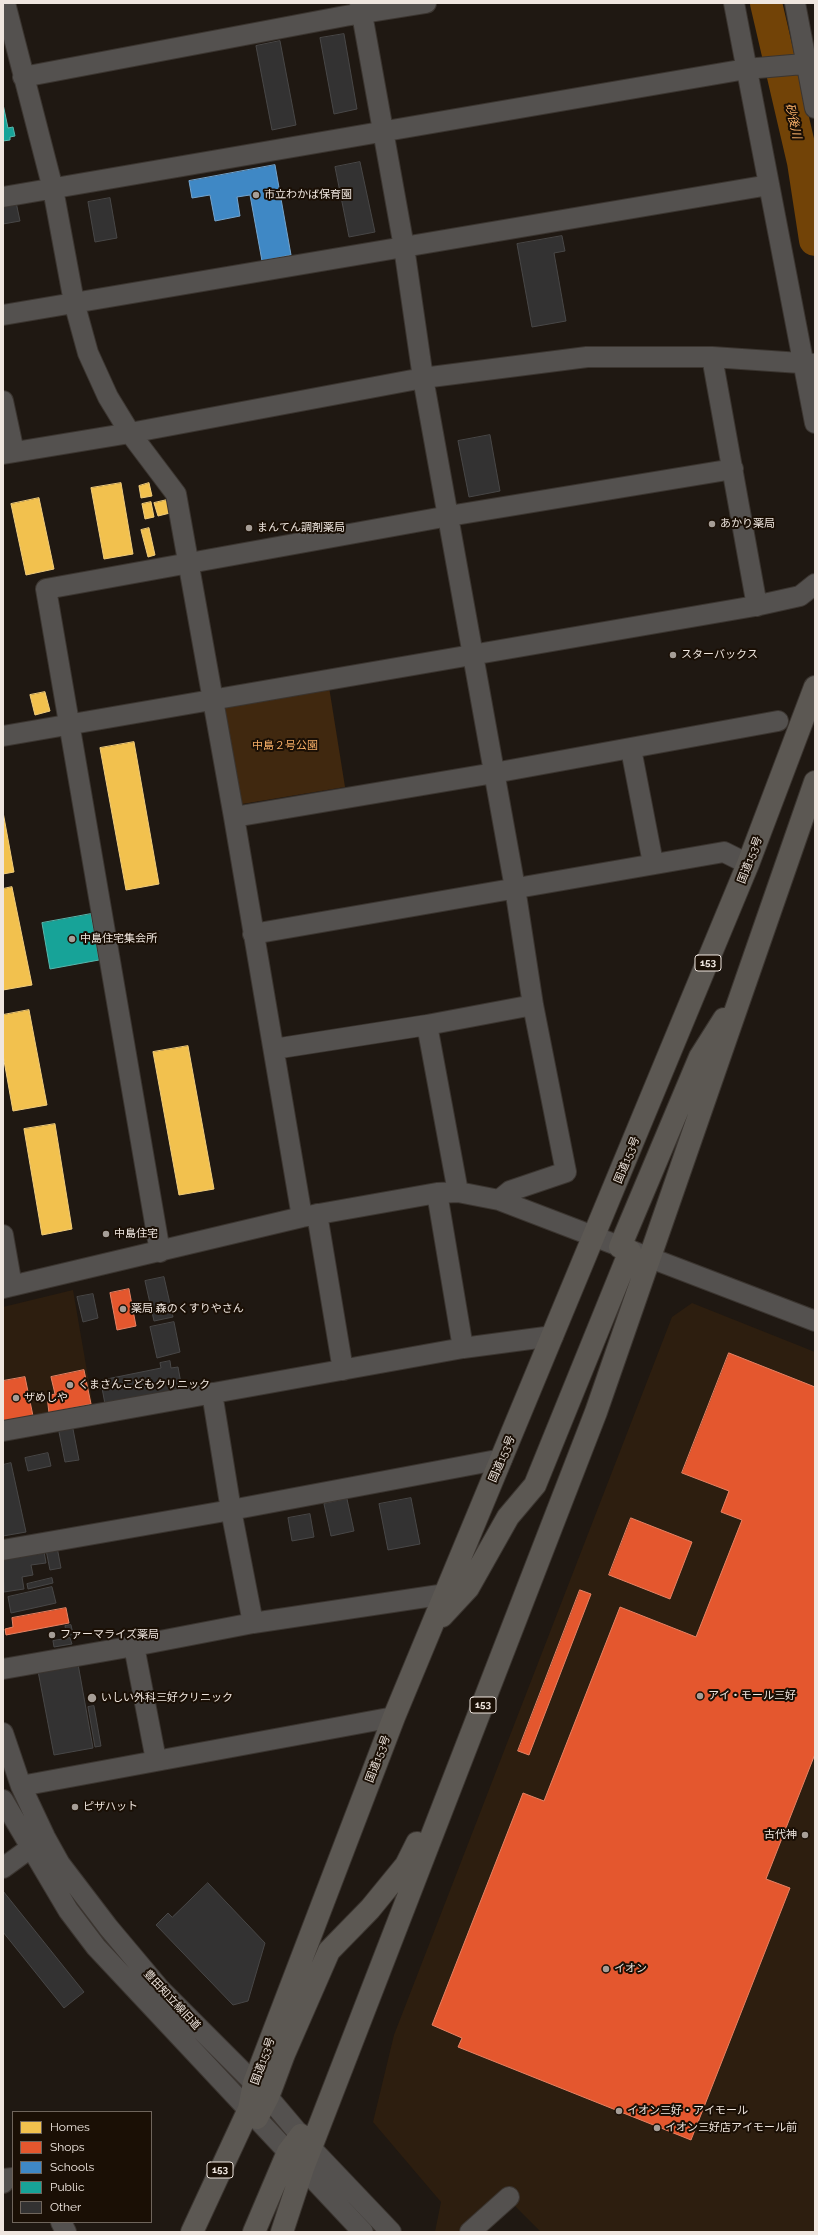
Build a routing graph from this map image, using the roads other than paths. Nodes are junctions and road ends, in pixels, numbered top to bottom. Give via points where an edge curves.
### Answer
1 (5, 3) edge
2 (426, 3) edge
3 (734, 3) edge
4 (795, 3) edge
5 (360, 8) edge
6 (811, 63) edge
7 (746, 69) junction
8 (23, 78) junction
9 (815, 108) edge
10 (383, 131) junction
11 (770, 185) junction
12 (53, 189) junction
13 (3, 197) edge
14 (404, 247) junction
15 (74, 302) junction
16 (3, 315) edge
17 (712, 357) junction
18 (809, 363) edge
19 (423, 378) junction
20 (3, 401) edge
21 (815, 423) edge
22 (130, 433) junction
23 (8, 453) edge
24 (732, 469) junction
25 (449, 516) junction
26 (189, 565) junction
27 (815, 584) edge
28 (757, 606) junction
29 (473, 654) junction
30 (815, 687) edge
31 (213, 700) junction
32 (778, 721) dead end
33 (69, 724) junction
34 (3, 736) edge
35 (631, 749) junction
36 (494, 773) junction
37 (815, 782) edge
38 (234, 817) junction
39 (653, 863) junction
40 (748, 864) junction
41 (515, 888) junction
42 (254, 934) junction
43 (745, 986) junction
44 (533, 1005) junction
45 (427, 1025) junction
46 (274, 1049) junction
47 (458, 1192) junction
48 (437, 1193) junction
49 (499, 1200) junction
50 (309, 1216) junction
51 (3, 1235) edge
52 (595, 1236) junction
53 (160, 1252) junction
54 (633, 1252) junction
55 (8, 1287) edge
56 (815, 1322) edge
57 (553, 1336) junction
58 (463, 1348) junction
59 (343, 1370) junction
60 (212, 1393) junction
61 (3, 1431) edge
62 (502, 1459) junction
63 (231, 1510) junction
64 (3, 1550) edge
65 (446, 1594) junction
66 (253, 1624) junction
67 (431, 1629) junction
68 (134, 1646) junction
69 (3, 1669) edge
70 (394, 1717) junction
71 (473, 1731) junction
72 (3, 1733) edge
73 (156, 1760) junction
74 (22, 1786) junction
75 (3, 1800) edge
76 (37, 1842) junction
77 (3, 1868) edge
78 (261, 2090) junction
79 (253, 2114) junction
80 (300, 2145) junction
81 (303, 2168) junction
82 (12, 2178) edge
83 (3, 2183) edge
84 (509, 2198) dead end
85 (62, 2223) edge
86 (66, 2232) edge
87 (192, 2232) edge
88 (254, 2232) edge
89 (282, 2232) edge
90 (363, 2232) edge
91 (391, 2232) edge
92 (470, 2232) edge

1 - 8 street
2 - 5 street
3 - 7 street
4 - 6 street
5 - 8 street
5 - 10 street
6 - 7 street
6 - 9 street
7 - 10 street
7 - 11 street
8 - 12 street
10 - 12 street
10 - 14 street
11 - 14 street
11 - 18 street
12 - 13 street
12 - 15 street
14 - 15 street
14 - 19 street
15 - 16 street
15 - 22 street via 88,353 108,397
17 - 18 street
17 - 19 street via 587,357
17 - 24 street
18 - 21 street
19 - 22 street
19 - 25 street
20 - 23 street
22 - 23 street
22 - 26 street via 176,494
24 - 25 street
24 - 28 street
25 - 26 street
25 - 29 street
26 - 31 street
26 - 33 street via 46,590
27 - 28 street via 800,596
28 - 29 street
29 - 31 street
29 - 36 street
30 - 40 highway, 国道153号 / 153
31 - 33 street
31 - 38 street
32 - 35 street
33 - 34 street
33 - 53 street
35 - 36 street
35 - 39 street
36 - 38 street
36 - 41 street
37 - 43 highway, 153
38 - 42 street
39 - 40 street via 724,852
39 - 41 street
40 - 52 highway, 国道153号 / 153
41 - 42 street
41 - 44 street
42 - 46 street
43 - 54 highway, 153
43 - 54 highway, 153 via 700,1057
44 - 45 street
44 - 49 street via 566,1172 510,1192
45 - 46 street
45 - 47 street
46 - 50 street
47 - 48 street
47 - 49 street
48 - 50 street
48 - 58 street
49 - 52 street
50 - 53 street
50 - 59 street
51 - 55 street
52 - 54 street
52 - 57 highway, 国道153号 / 153
53 - 55 street
54 - 56 street
54 - 67 highway, 153 via 535,1485 508,1517 468,1588
54 - 71 highway, 153 via 596,1412
57 - 58 street
57 - 62 highway, 国道153号 / 153
58 - 59 street
59 - 60 street
60 - 61 street
60 - 63 street
62 - 63 street
62 - 65 highway, 国道153号 / 153
63 - 64 street
63 - 66 street
65 - 66 street
65 - 67 highway, 国道153号 / 153
66 - 68 street
67 - 70 highway, 国道153号 / 153
68 - 69 street
68 - 73 street
70 - 73 street
70 - 78 highway, 国道153号 / 153
71 - 78 highway, 153 via 406,1865 329,1952 284,2054
71 - 80 highway, 153
72 - 74 street, 豊田知立線旧道
73 - 74 street
74 - 76 street, 豊田知立線旧道
75 - 76 street, 豊田知立線旧道
76 - 77 street
76 - 78 street, 豊田知立線旧道 via 60,1864 160,1989
76 - 79 street, 豊田知立線旧道 via 68,1910 96,1947
78 - 79 highway, 153
78 - 80 street, 豊田知立線旧道
79 - 80 street, 豊田知立線旧道
79 - 87 highway, 153
80 - 81 highway, 153
80 - 88 highway, 153
80 - 91 street, 豊田知立線旧道
81 - 89 highway, 153
81 - 90 street
82 - 83 street via 4,2179
84 - 92 street
85 - 86 street

